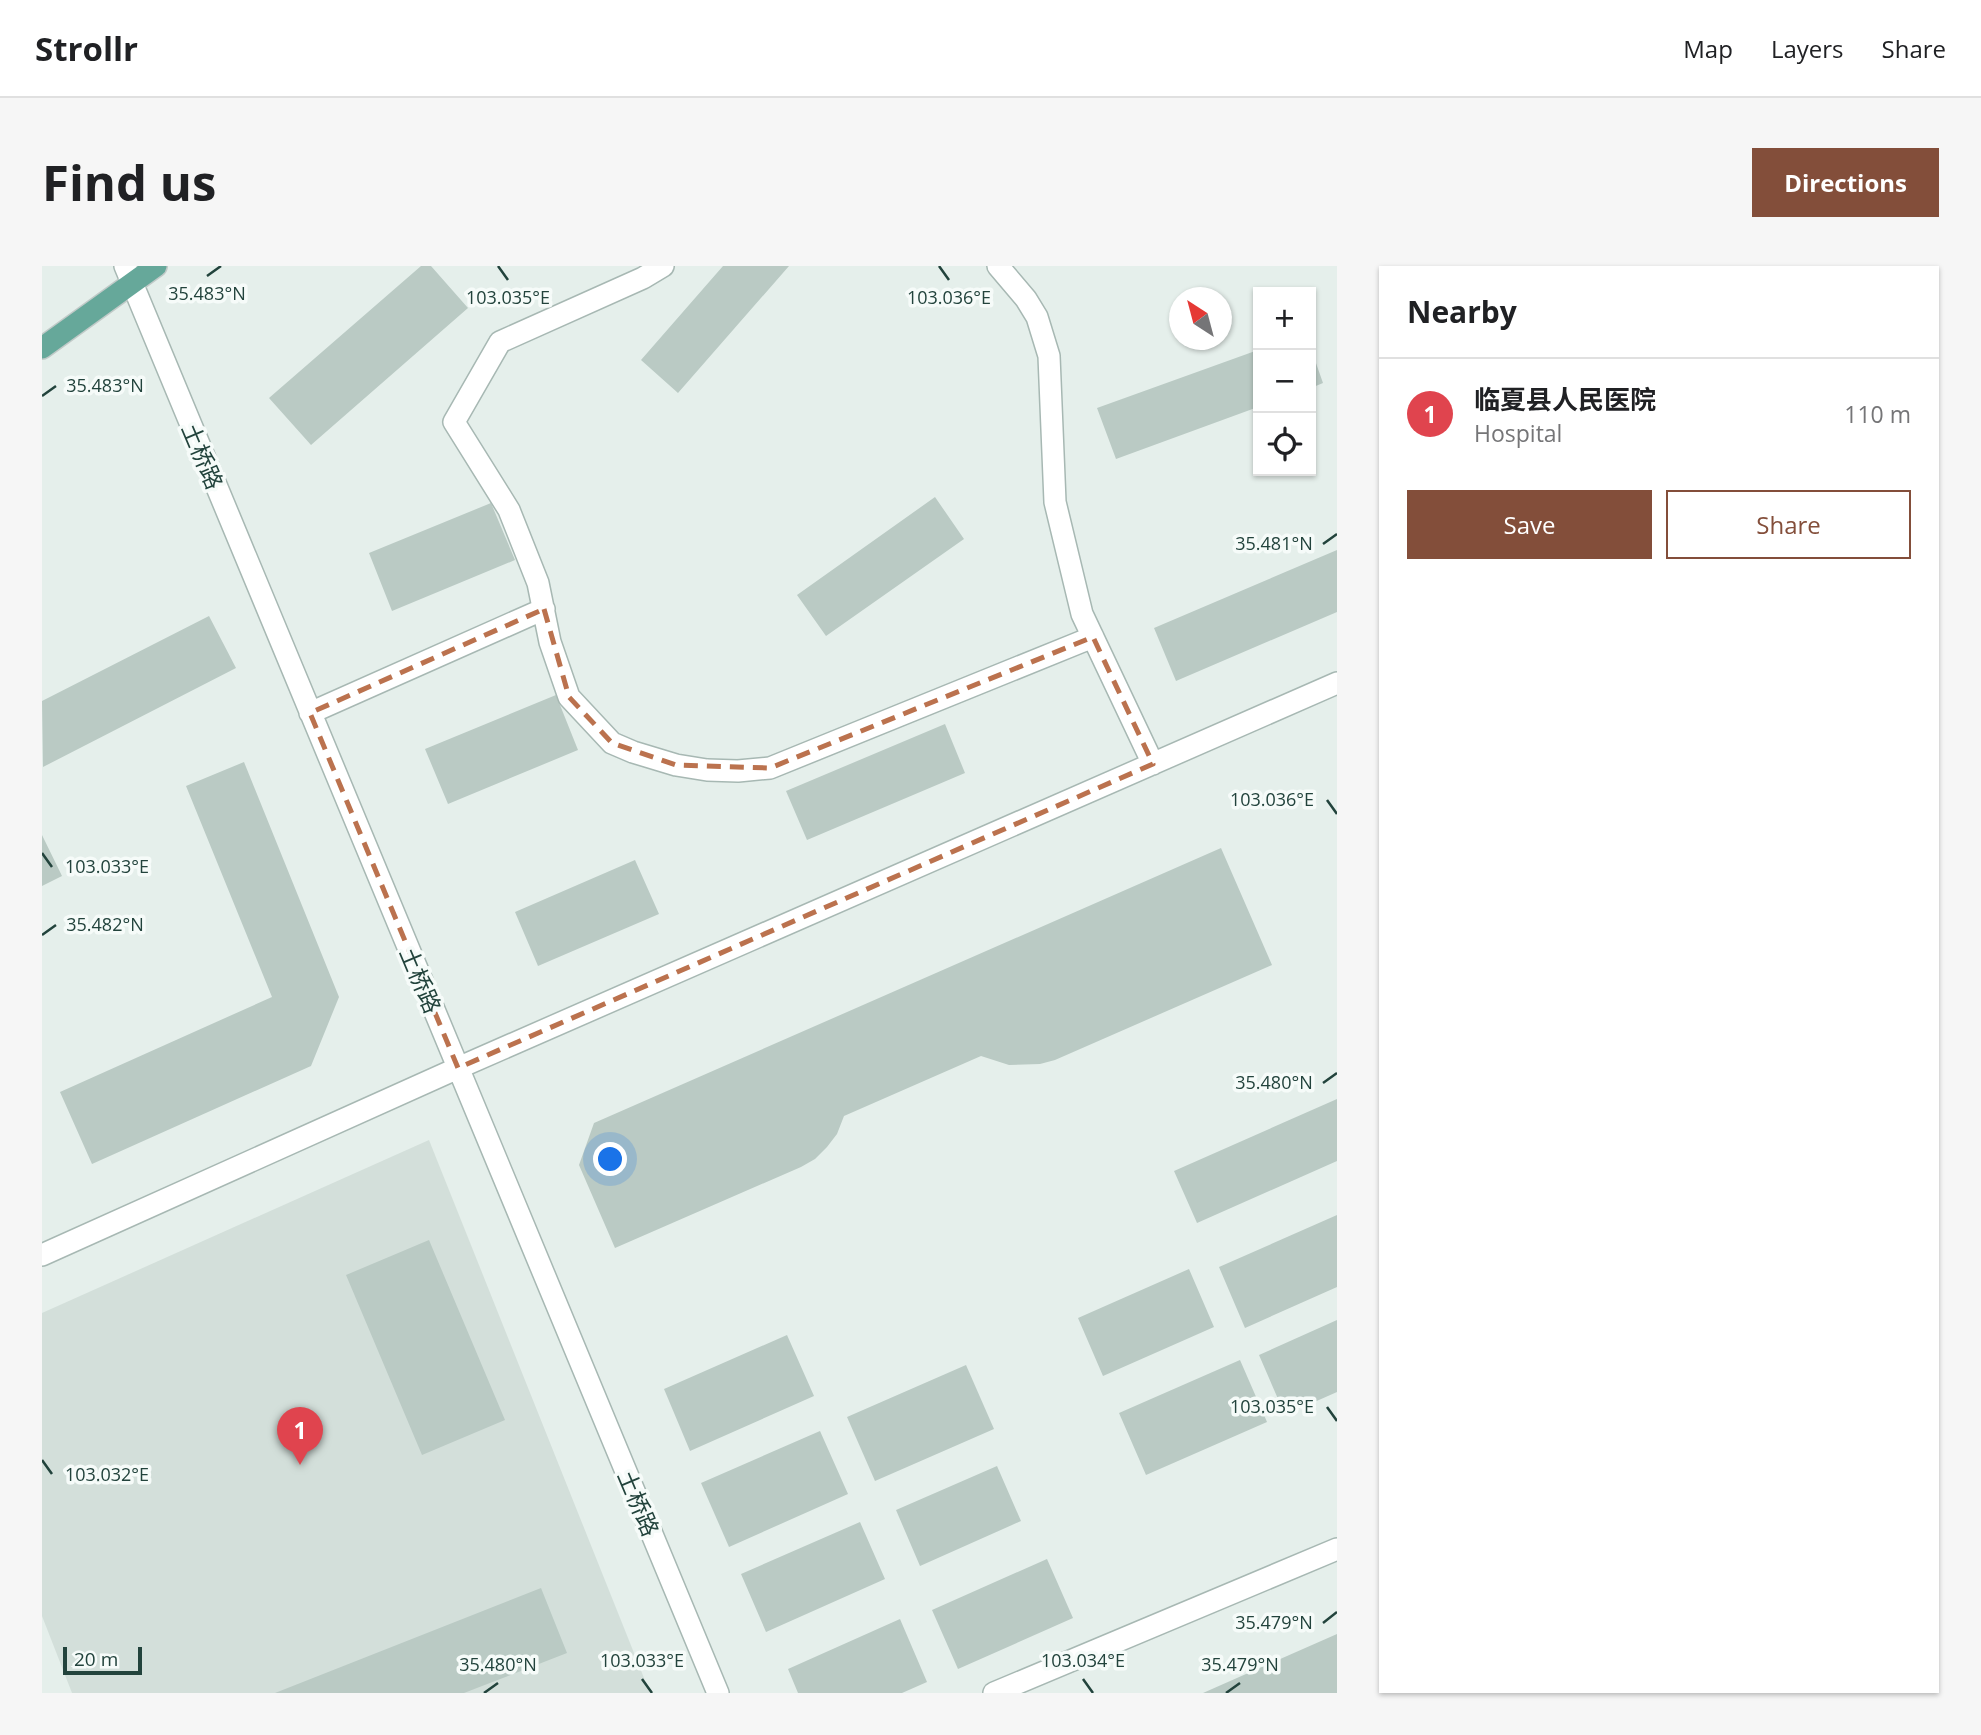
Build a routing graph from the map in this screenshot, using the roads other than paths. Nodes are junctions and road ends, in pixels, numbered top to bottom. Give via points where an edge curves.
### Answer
1 (156, 266) edge
2 (663, 266) edge
3 (998, 266) edge
4 (128, 275) edge
5 (42, 348) edge
6 (544, 609) junction
7 (1093, 637) junction
8 (1337, 683) edge
9 (310, 713) junction
10 (1153, 764) junction
11 (457, 1068) junction
12 (42, 1255) edge
13 (1337, 1549) edge
14 (718, 1693) edge
15 (994, 1693) edge

1 - 4 main road
2 - 6 street via 500,342 454,422 509,510
3 - 7 street via 1037,317 1046,346 1055,502 1082,614
4 - 5 main road
4 - 9 street, 土桥路
6 - 7 street via 569,697 612,743 654,760 707,770 770,768
6 - 9 street
7 - 10 street
8 - 10 street
9 - 11 street, 土桥路
10 - 11 street
11 - 12 street
11 - 14 street, 土桥路
13 - 15 street

